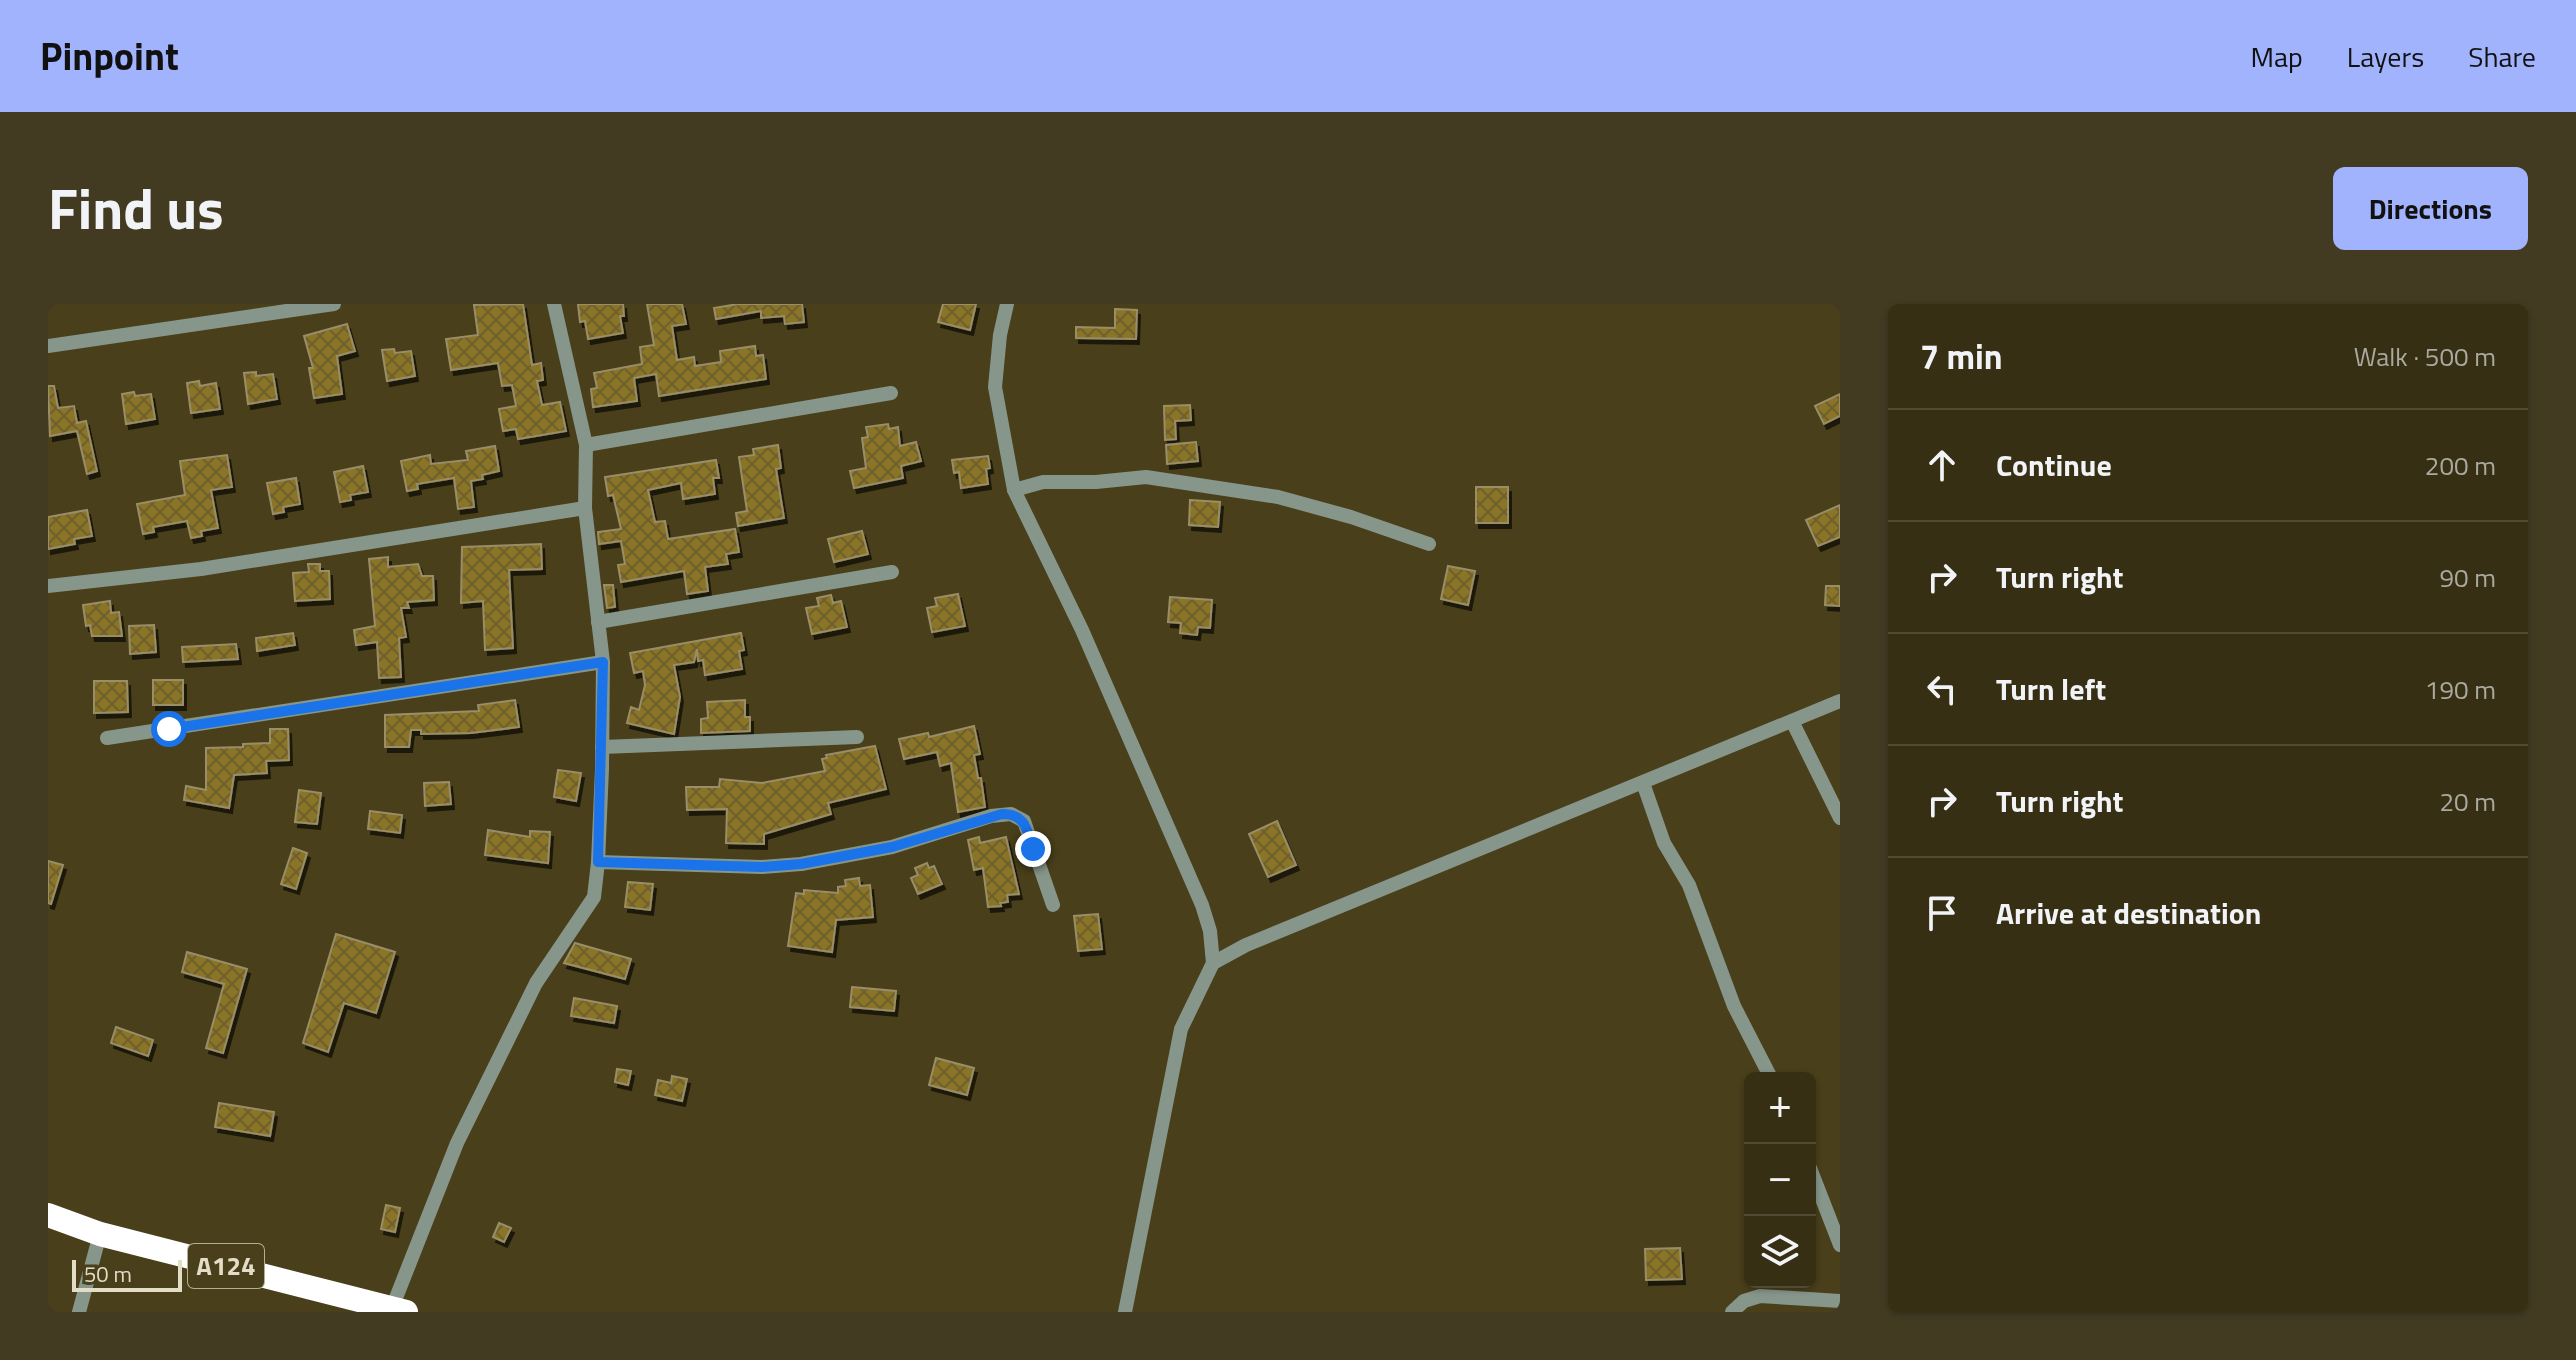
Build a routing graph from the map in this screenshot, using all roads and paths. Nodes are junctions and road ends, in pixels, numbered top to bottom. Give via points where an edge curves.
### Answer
1 (334, 304) edge
2 (554, 304) edge
3 (1007, 304) edge
4 (48, 346) edge
5 (891, 393) dead end
6 (586, 445) junction
7 (1014, 490) junction
8 (585, 508) junction
9 (1429, 544) dead end
10 (892, 572) dead end
11 (48, 586) edge
12 (598, 622) junction
13 (603, 662) junction
14 (1840, 701) edge
15 (1792, 721) junction
16 (857, 737) dead end
17 (107, 738) dead end
18 (602, 747) junction
19 (1643, 783) junction
20 (1840, 818) edge
21 (598, 862) junction
22 (1053, 905) dead end
23 (1213, 963) junction
24 (1768, 1072) edge
25 (1816, 1183) edge
26 (48, 1215) edge
27 (100, 1234) junction
28 (1840, 1245) edge
29 (1839, 1299) edge
30 (399, 1310) edge
31 (79, 1312) edge
32 (1125, 1312) edge
33 (1732, 1312) edge

1 - 4 street
2 - 6 street
3 - 7 street via 995,387
5 - 6 street
6 - 8 street
7 - 9 street via 1043,482 1146,477 1278,497
7 - 23 street via 1082,630 1202,905
8 - 11 street via 201,569
8 - 12 street
10 - 12 street
12 - 13 street
13 - 17 street
13 - 18 street
14 - 15 street
15 - 19 street
15 - 20 street
16 - 18 street
18 - 21 street
19 - 23 street
19 - 24 street via 1664,843 1689,885 1734,1006
21 - 22 street via 801,864 892,847 1011,814 1024,821
21 - 30 street via 594,897 530,996 457,1143
23 - 32 street via 1181,1029
25 - 28 street
26 - 27 highway, A124
27 - 30 highway, A124
27 - 31 street
29 - 33 street via 1760,1296

